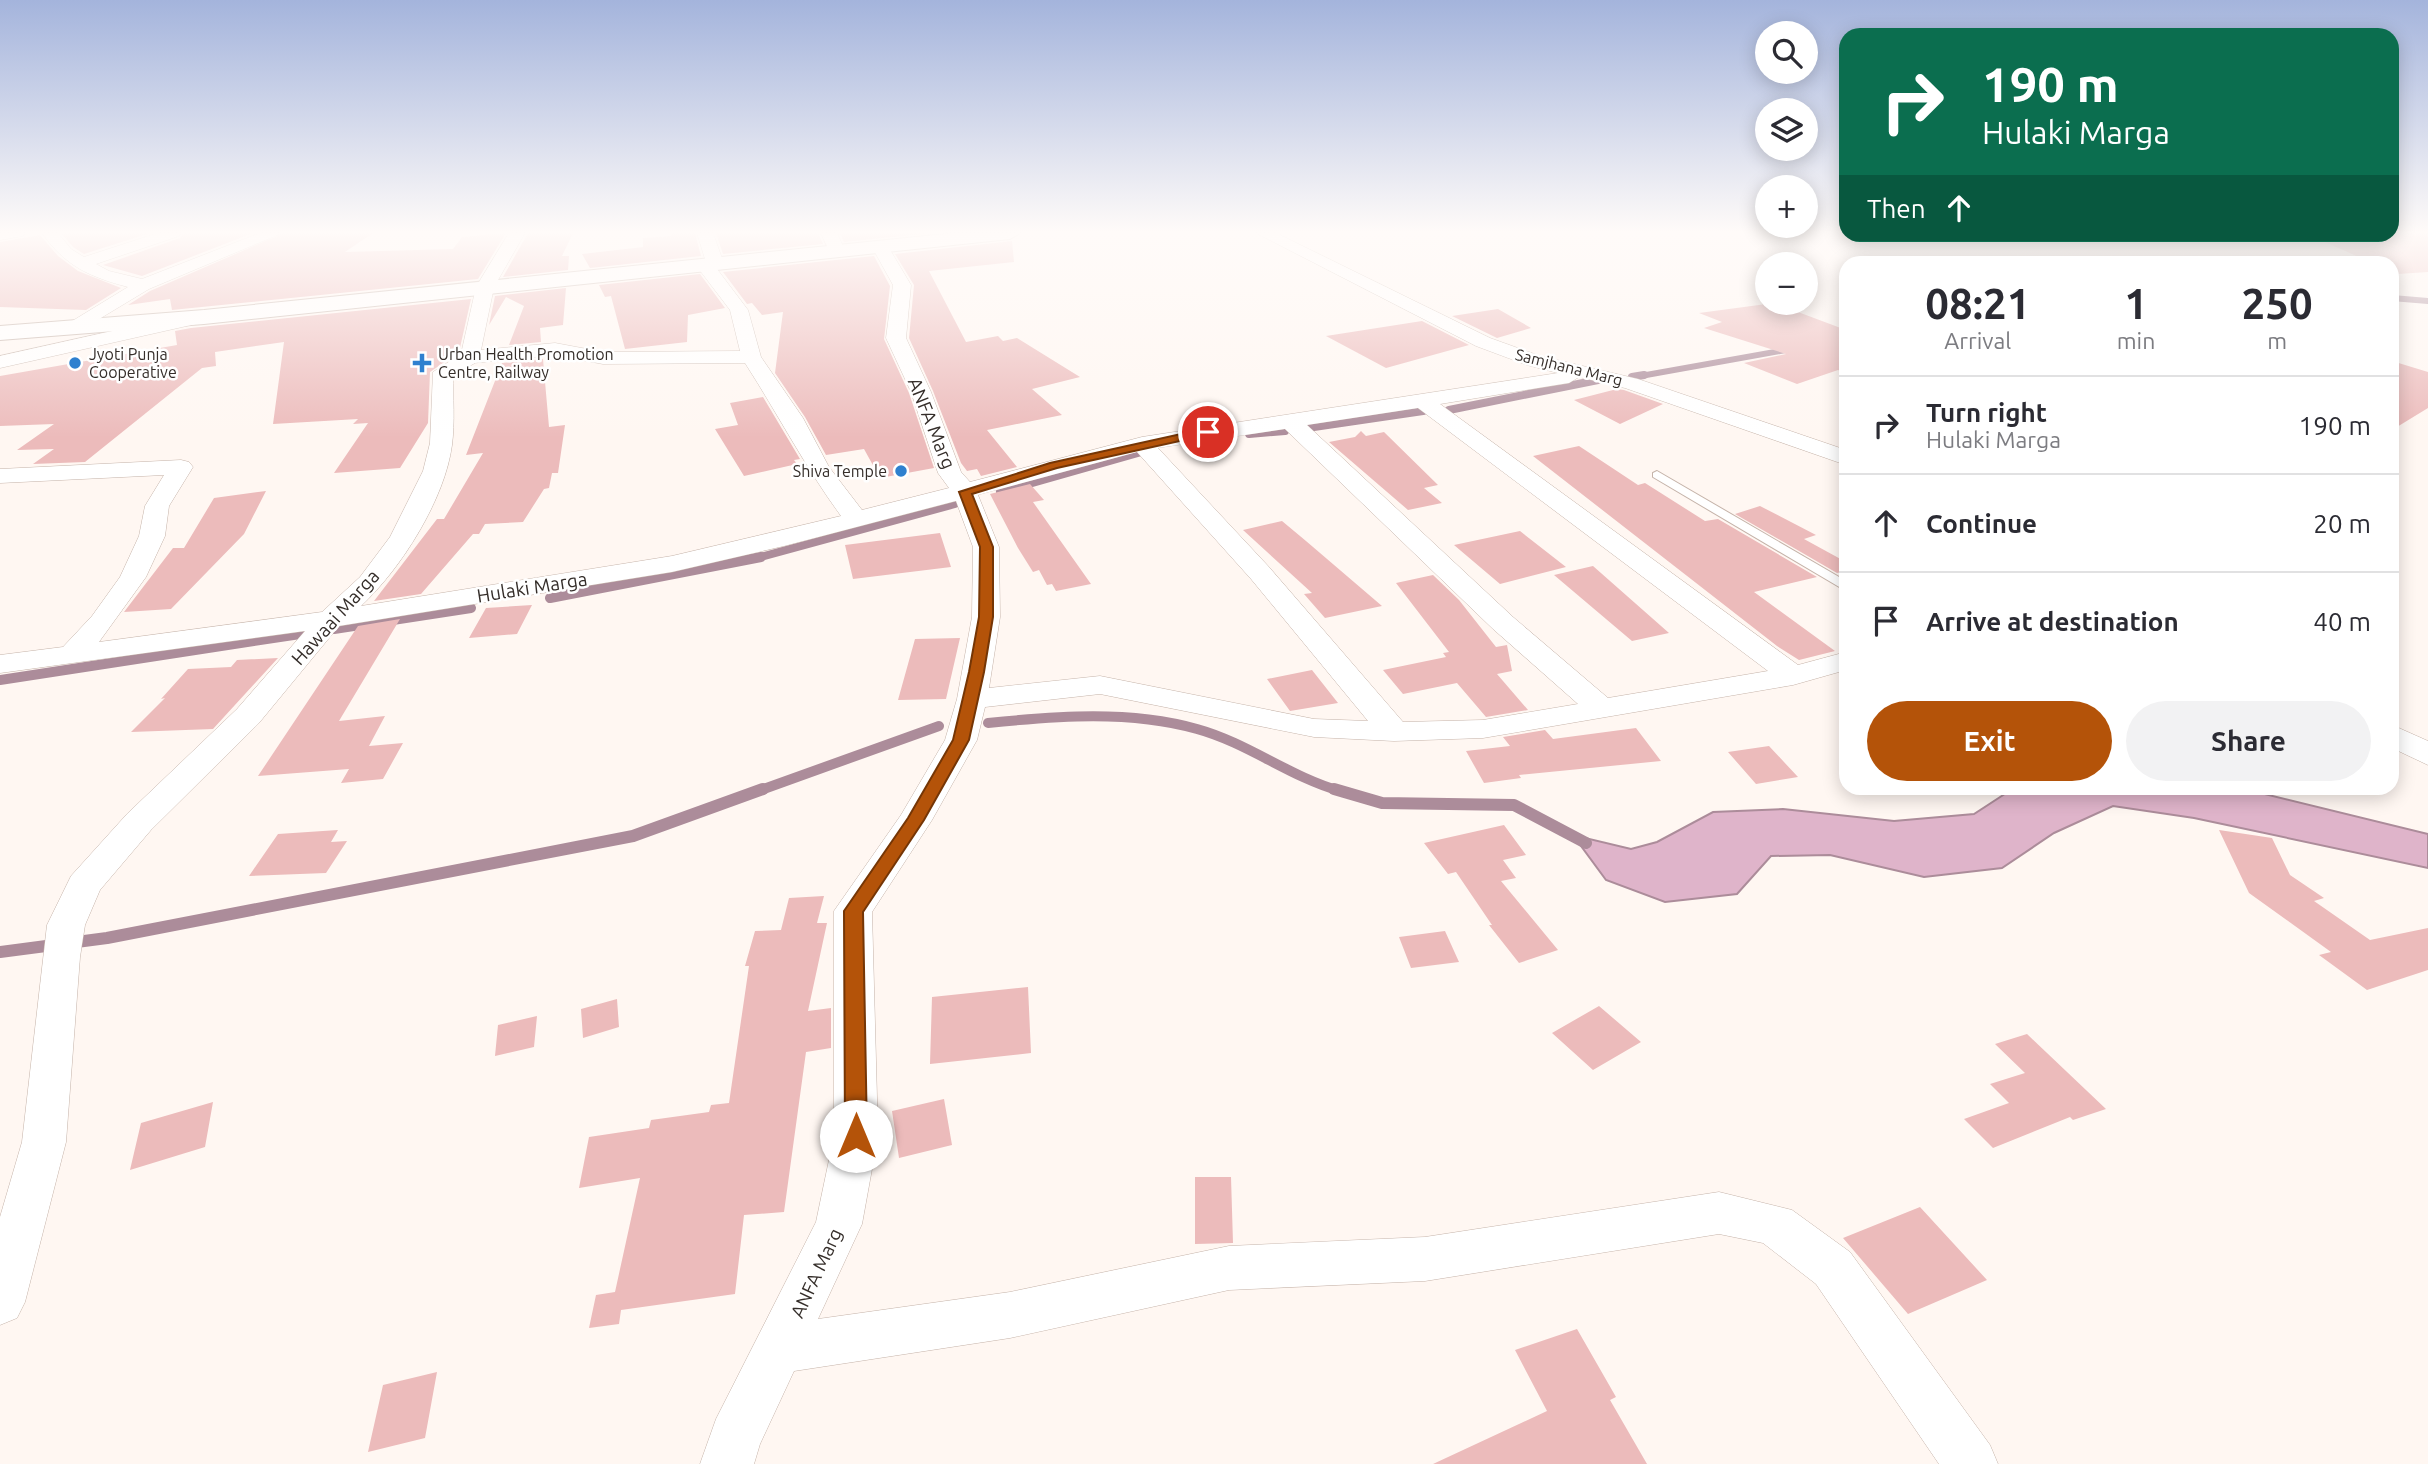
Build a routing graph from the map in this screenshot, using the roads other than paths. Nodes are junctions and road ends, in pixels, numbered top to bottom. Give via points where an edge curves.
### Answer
1 (117, 301) edge
2 (351, 301) edge
3 (482, 301) edge
4 (734, 301) edge
5 (900, 301) edge
6 (1401, 301) edge
7 (204, 317) junction
8 (76, 327) junction
9 (0, 333) edge
10 (470, 357) junction
11 (751, 357) junction
12 (0, 362) edge
13 (1589, 374) junction
14 (1422, 401) junction
15 (1291, 422) junction
16 (1142, 444) junction
17 (1839, 456) edge
18 (0, 475) edge
19 (1657, 475) dead end
20 (965, 492) junction
21 (855, 518) junction
22 (1839, 583) edge
23 (330, 619) junction
24 (74, 652) junction
25 (1839, 663) edge
26 (0, 664) edge
27 (1793, 676) junction
28 (972, 699) junction
29 (1600, 707) junction
30 (1394, 732) junction
31 (2399, 738) edge
32 (2428, 755) edge
33 (0, 1302) edge
34 (780, 1349) junction
35 (727, 1464) edge
36 (1971, 1464) edge

1 - 8 street
2 - 7 main road
3 - 10 street
4 - 11 street
5 - 20 street, ANFA Marg via 896,338 950,473
6 - 13 street, Samjhana Marg via 1483,342
7 - 8 main road
7 - 12 street
8 - 9 main road
10 - 11 street via 555,349 603,358
10 - 23 street, Hawaai Marga via 443,372 435,471 402,538 370,583
11 - 21 street via 792,418 818,468
13 - 14 street, Hulaki Marga
13 - 17 street, Samjhana Marg via 1631,383
14 - 15 street, Hulaki Marga
14 - 27 street
15 - 16 street, Hulaki Marga
15 - 29 street via 1503,623
16 - 20 street, Hulaki Marga
16 - 30 street via 1260,573
18 - 24 street via 181,467 157,506 152,537 133,577 103,622
19 - 22 lane
20 - 21 street, Hulaki Marga
20 - 28 street, ANFA Marg via 986,547 986,617
21 - 23 street, Hulaki Marga via 672,564
23 - 24 street, Hulaki Marga
23 - 33 street, Hawaai Marga via 248,716 139,822 84,885 64,941 44,1142
24 - 26 street, Hulaki Marga
25 - 27 street
27 - 29 street
28 - 30 street via 1100,685 1314,728
28 - 34 street, ANFA Marg via 961,740 915,820 853,911 856,1136 839,1224
29 - 30 street via 1483,729
31 - 32 street
34 - 35 street, ANFA Marg via 735,1438
34 - 36 street via 1010,1315 1229,1268 1425,1259 1719,1213 1775,1225 1833,1268

